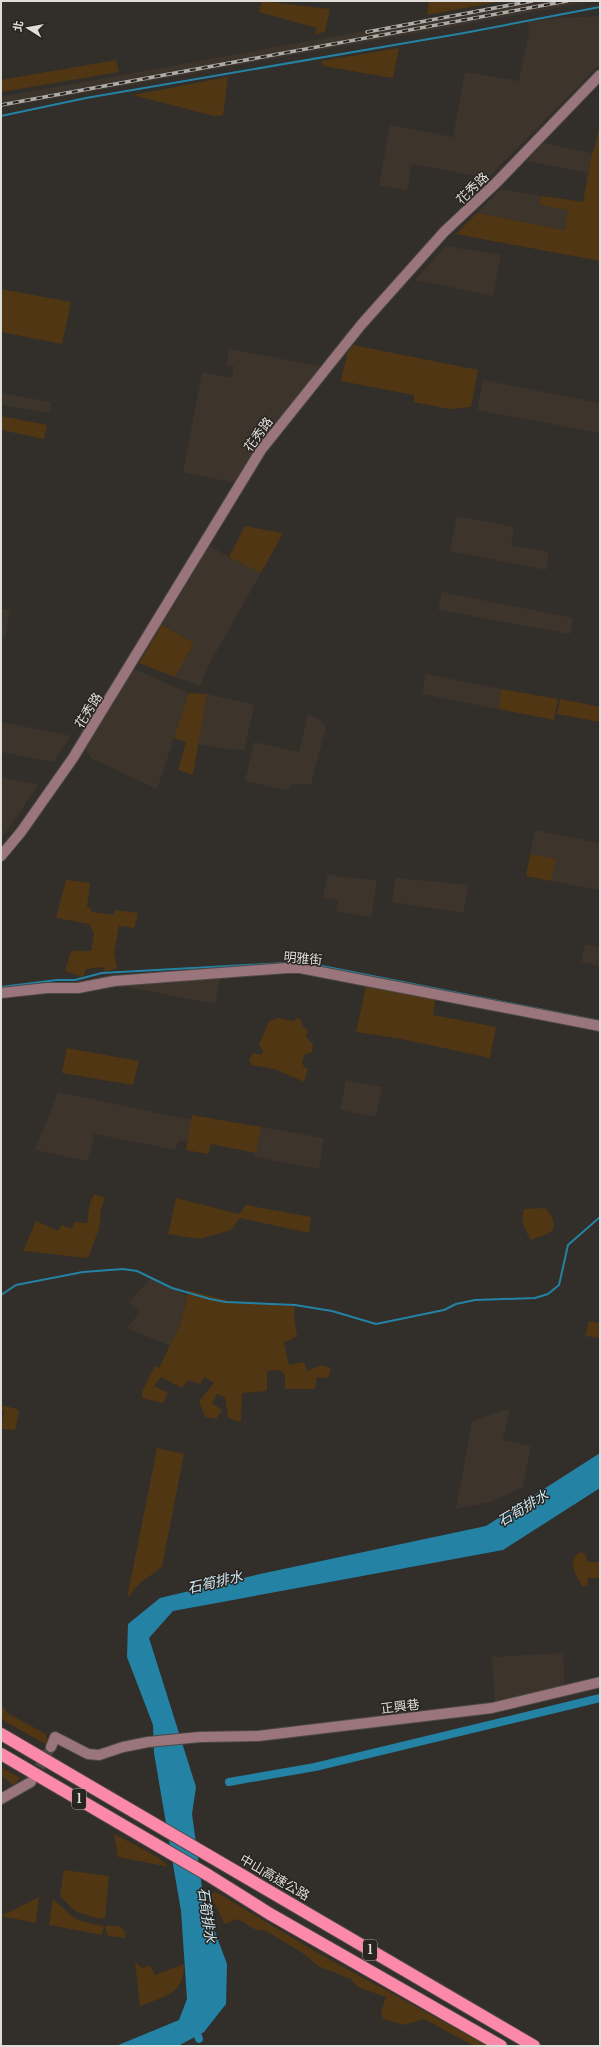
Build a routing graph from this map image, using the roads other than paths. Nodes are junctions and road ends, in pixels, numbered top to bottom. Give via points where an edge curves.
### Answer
1 (600, 75) edge
2 (1, 856) edge
3 (1, 994) edge
4 (600, 1026) edge
5 (600, 1682) edge
6 (1, 1734) edge
7 (51, 1747) tunnel mouth
8 (1, 1754) edge
9 (30, 1782) tunnel mouth
10 (1, 1799) edge
11 (501, 2046) edge
12 (534, 2046) edge

1 - 2 street, 花秀路 via 496,183 444,232 377,307 261,450 73,758
3 - 4 street, 明雅街 via 47,988 78,988 114,981 294,968
5 - 7 street, 正興巷 via 492,1708 258,1736 200,1737 148,1742 95,1756 55,1737
6 - 12 highway, 中山高速公路 / 1
8 - 11 highway, 1 via 270,1914
9 - 10 street

